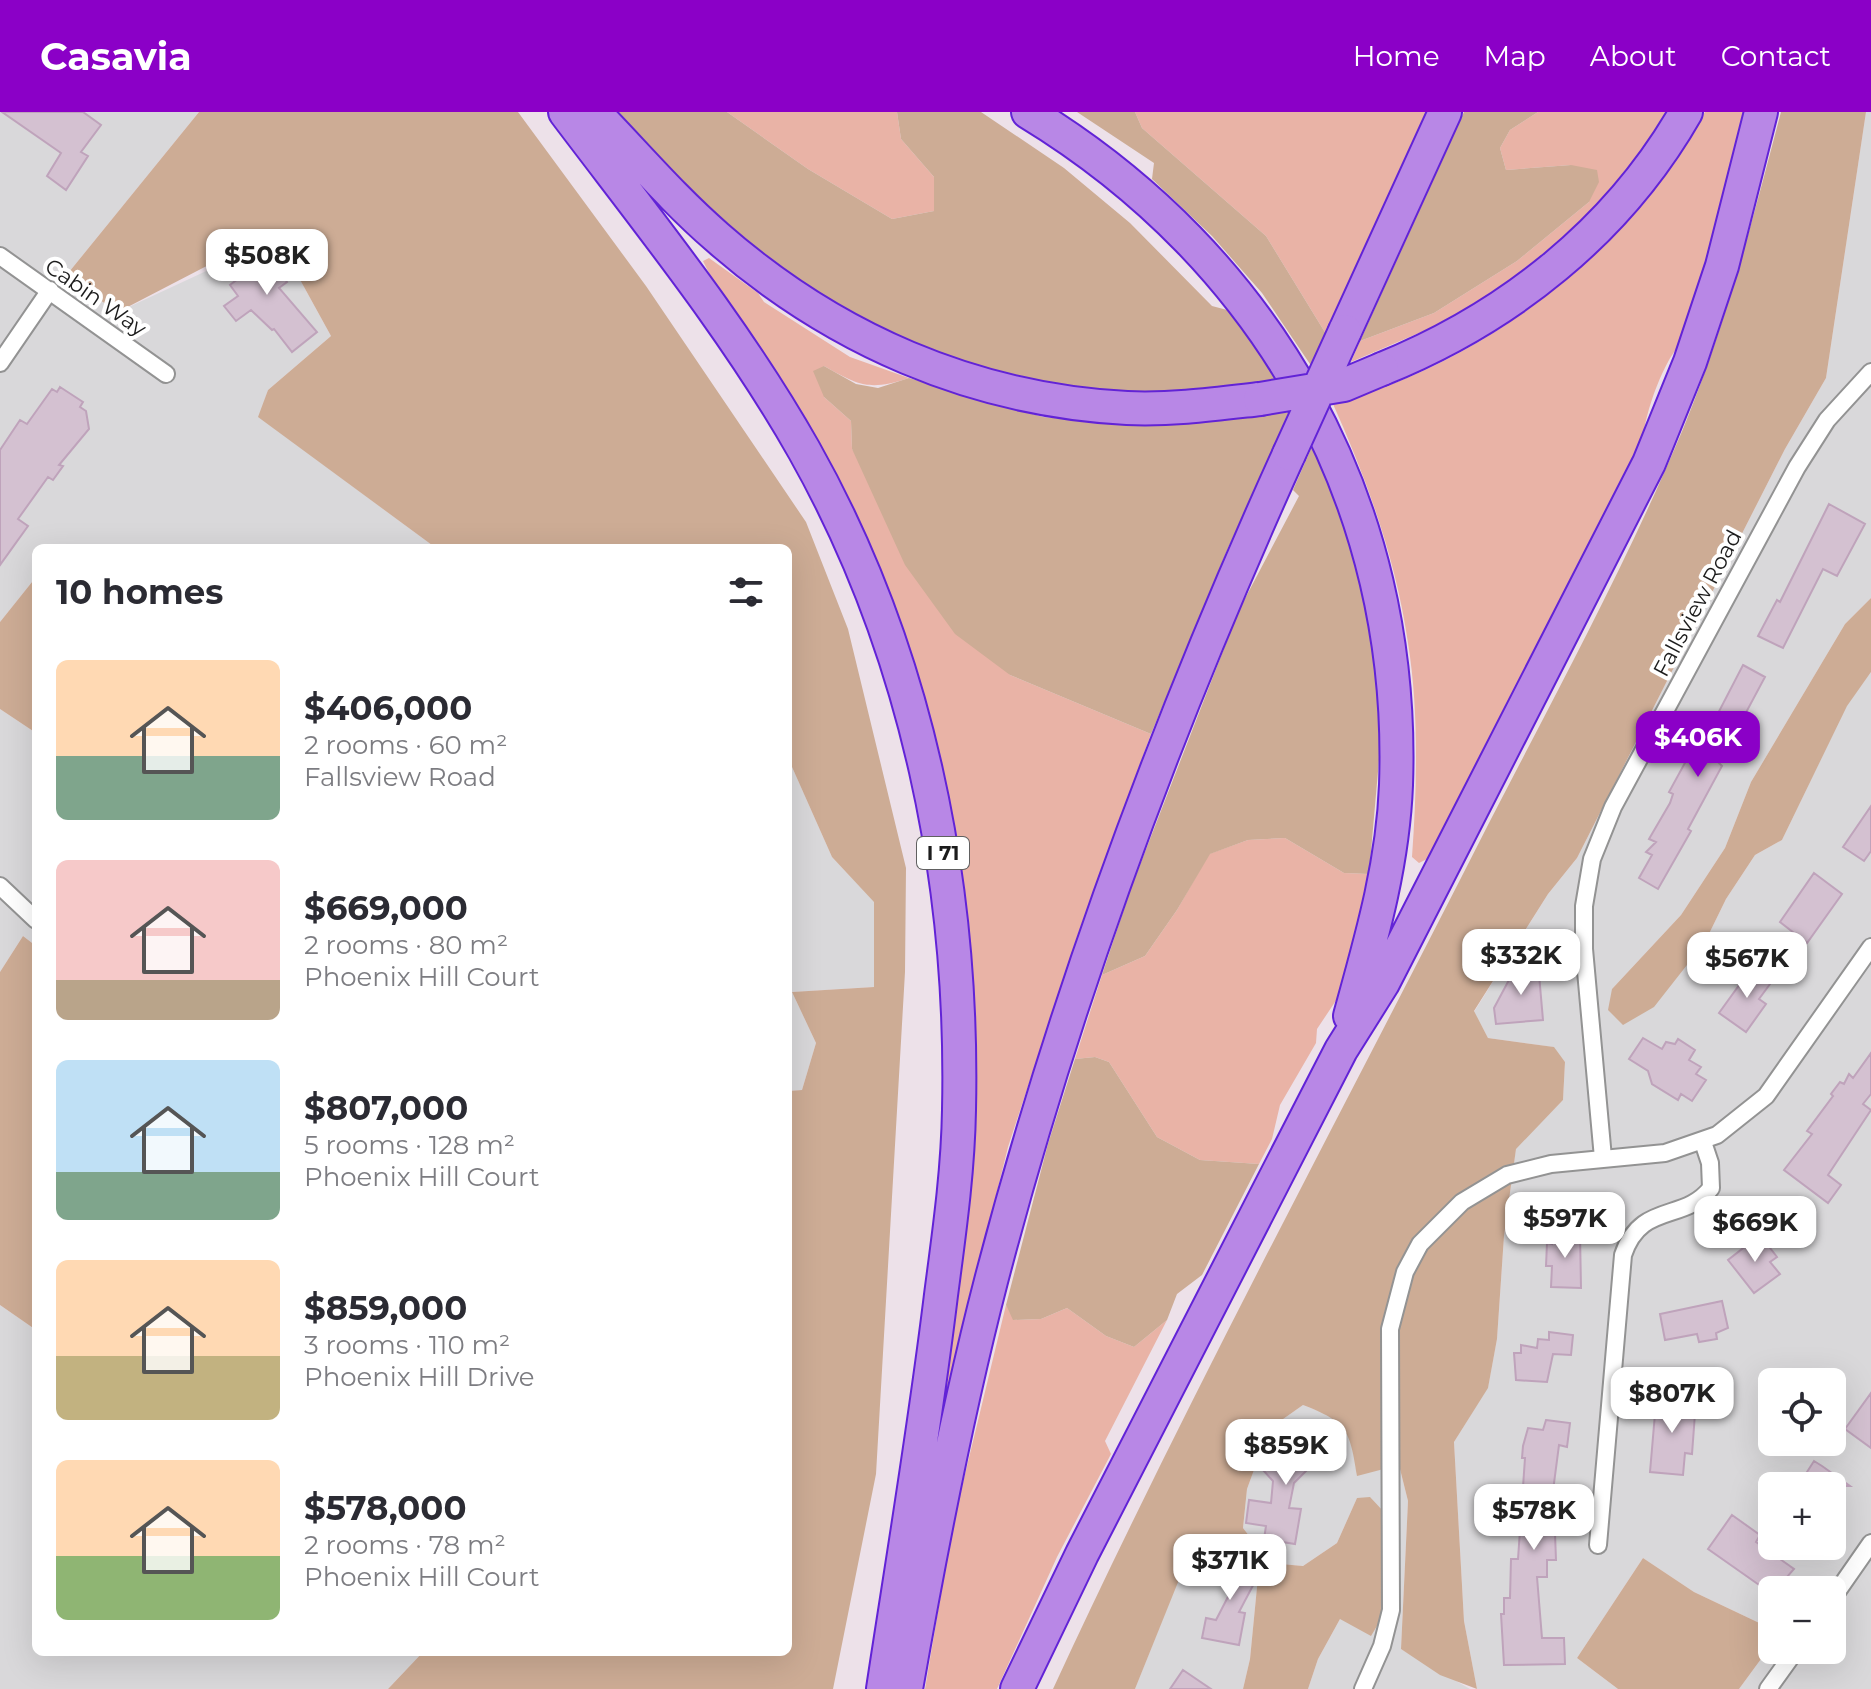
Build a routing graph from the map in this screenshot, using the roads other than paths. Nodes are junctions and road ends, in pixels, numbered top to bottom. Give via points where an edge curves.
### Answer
1 (565, 112) edge
2 (594, 112) edge
3 (1028, 112) edge
4 (1445, 112) edge
5 (1686, 112) edge
6 (1761, 112) edge
7 (0, 256) edge
8 (50, 290) junction
9 (0, 363) edge
10 (1871, 372) edge
11 (166, 374) dead end
12 (0, 886) edge
13 (32, 916) edge
14 (1871, 947) edge
15 (1341, 1050) junction
16 (1703, 1142) junction
17 (1603, 1158) junction
18 (1871, 1543) edge
19 (1598, 1545) dead end
20 (1846, 1579) edge
21 (1786, 1664) edge
22 (883, 1689) edge
23 (906, 1689) edge
24 (1017, 1689) edge
25 (1363, 1689) edge
26 (1768, 1689) edge

1 - 22 highway, I 71 via 719,317 805,452 878,613 934,801 954,942 959,1114 935,1345
2 - 5 highway, bridge via 759,273 860,338 995,389 1130,408 1192,407 1344,385 1415,356 1502,307 1584,243 1640,181
3 - 15 highway via 1149,200 1238,291 1279,349 1343,473 1358,514 1391,653 1396,787 1379,910
4 - 23 highway, bridge via 1205,646 1093,943 991,1282 955,1433
6 - 15 highway via 1722,266 1649,463 1383,983
7 - 8 street, Cabin Way
8 - 9 street
8 - 11 street, Cabin Way
10 - 17 street, Fallsview Road via 1827,420 1797,467 1599,839 1587,879 1584,949
12 - 13 street
14 - 16 street via 1766,1096
15 - 24 highway
16 - 17 street via 1665,1153
16 - 19 street via 1711,1188 1695,1202 1643,1221 1623,1255
17 - 25 street via 1507,1175 1441,1220 1405,1272 1390,1329 1391,1610
18 - 20 street
21 - 26 street

